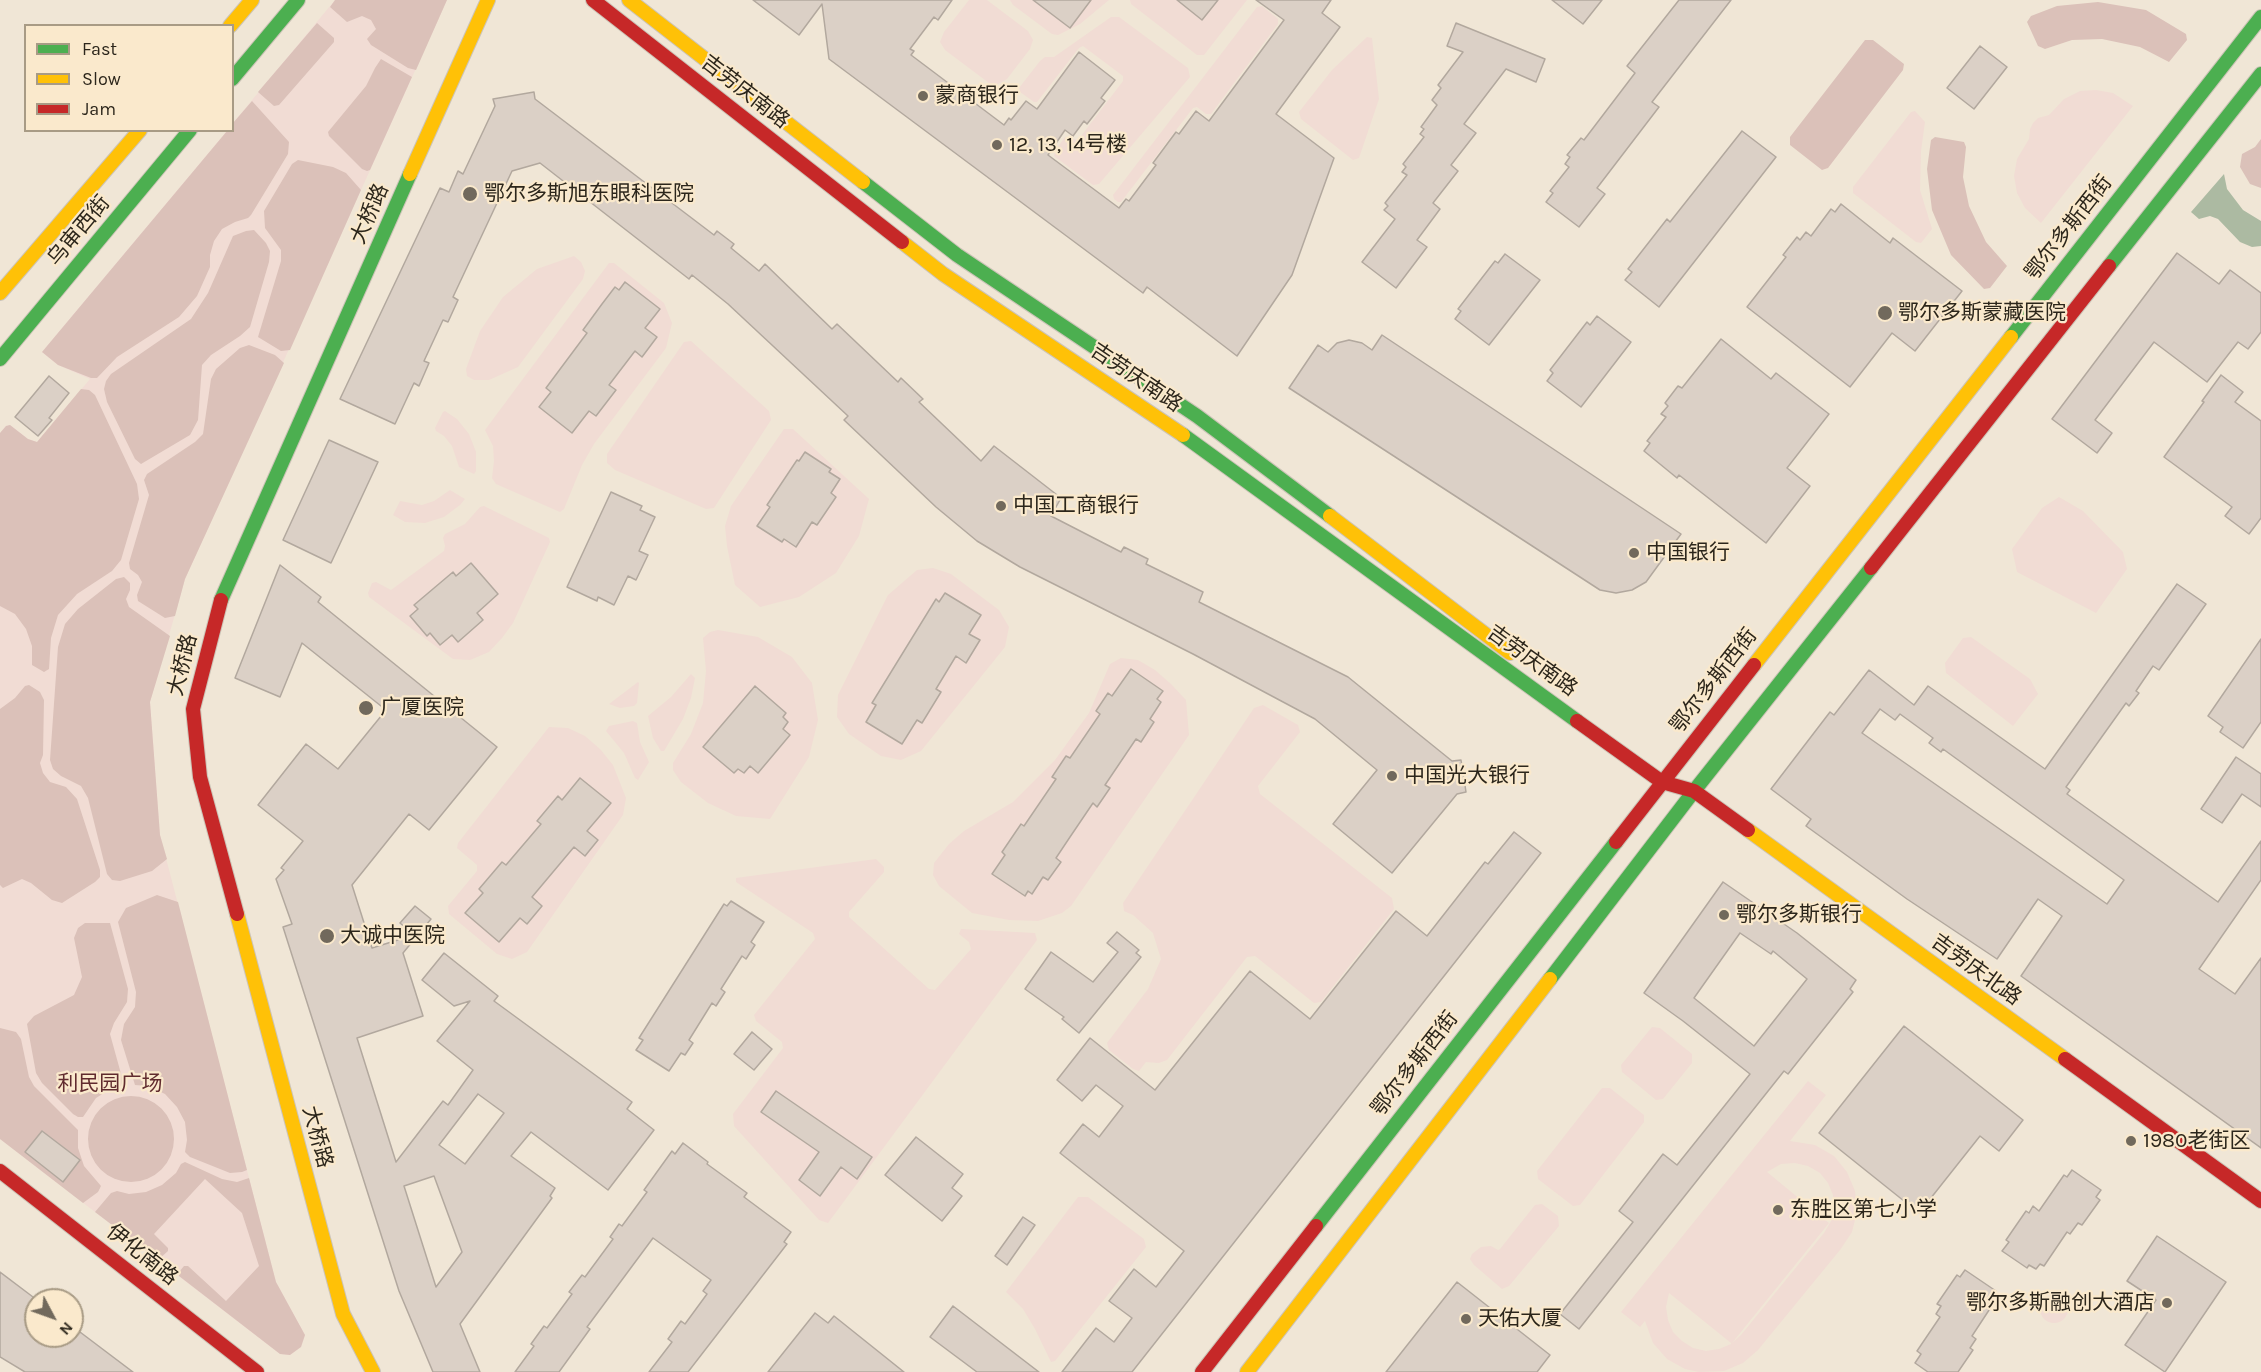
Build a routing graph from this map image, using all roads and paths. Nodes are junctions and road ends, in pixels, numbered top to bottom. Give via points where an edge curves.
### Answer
1 (252, 0) edge
2 (298, 0) edge
3 (488, 0) edge
4 (593, 0) edge
5 (629, 0) edge
6 (2261, 17) edge
7 (233, 24) edge
8 (2261, 74) edge
9 (234, 77) edge
10 (138, 132) edge
11 (188, 132) edge
12 (0, 293) edge
13 (0, 359) edge
14 (1523, 663) dead end
15 (1589, 713) dead end
16 (1666, 777) junction
17 (1694, 791) junction
18 (0, 1171) edge
19 (2261, 1201) edge
20 (257, 1372) edge
21 (373, 1372) edge
22 (1202, 1372) edge
23 (1247, 1372) edge

1 - 7 main road
2 - 9 main road
3 - 21 main road, 大桥路 via 220,602 193,710 201,777 343,1314
4 - 16 main road, 吉劳庆南路 via 944,274 1190,439
5 - 14 main road, 吉劳庆南路 via 957,255 1197,416
6 - 16 main road, 鄂尔多斯西街
8 - 17 main road
10 - 12 main road, 乌审西街
11 - 13 main road, 乌审西街
15 - 16 main road, 吉劳庆南路
16 - 17 main road, 吉劳庆北路
16 - 22 main road, 鄂尔多斯西街
17 - 19 main road, 吉劳庆北路
17 - 23 main road
18 - 20 main road, 伊化南路

